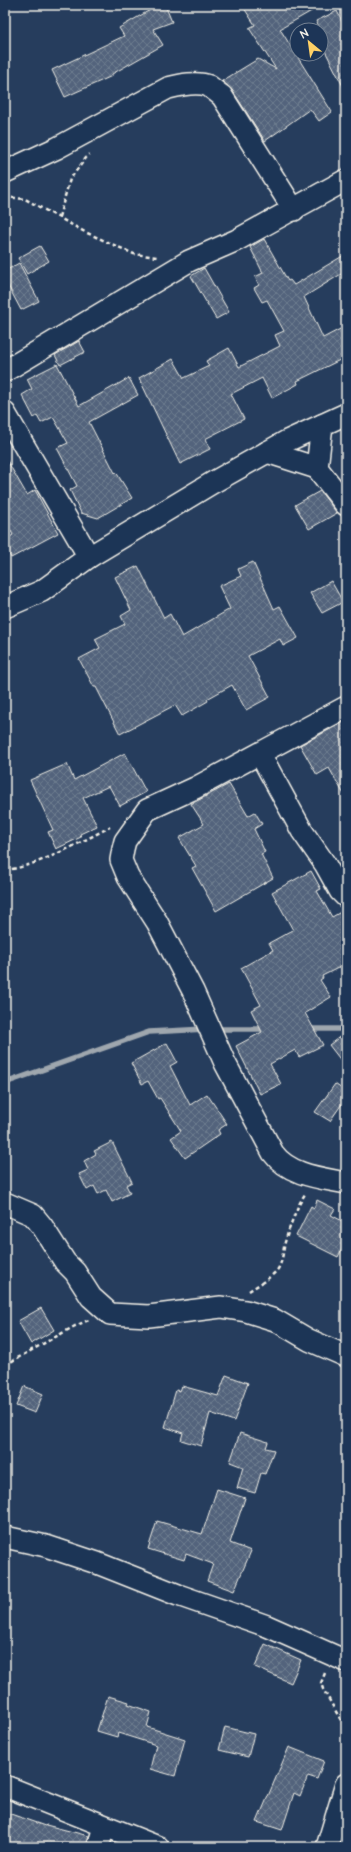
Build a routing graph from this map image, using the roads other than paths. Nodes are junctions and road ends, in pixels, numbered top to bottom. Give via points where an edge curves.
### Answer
1 (5, 172) edge
2 (346, 180) edge
3 (294, 210) junction
4 (5, 371) edge
5 (5, 413) edge
6 (346, 414) edge
7 (322, 425) junction
8 (267, 452) junction
9 (317, 468) junction
10 (346, 505) edge
11 (89, 557) junction
12 (5, 607) edge
13 (346, 707) edge
14 (260, 754) junction
15 (346, 898) edge
16 (346, 1183) edge
17 (5, 1203) edge
18 (346, 1356) edge
19 (5, 1537) edge
20 (344, 1660) edge
21 (346, 1784) edge
22 (5, 1786) edge
23 (104, 1827) junction
24 (98, 1847) edge
25 (158, 1847) edge
26 (327, 1847) edge

1 - 3 street via 57,148 168,88 181,84 196,84 208,86 222,96
2 - 3 street
3 - 4 street via 237,240 189,261
5 - 11 street
6 - 7 street
7 - 8 street
7 - 9 street
8 - 9 street
8 - 11 street
9 - 10 street
11 - 12 street via 42,591
13 - 14 street
14 - 15 street via 302,831
14 - 16 street via 147,810 125,841 121,860 128,877 157,922 193,991 225,1063 279,1162 316,1177
17 - 18 street via 33,1215 91,1297 110,1314 149,1316 221,1307 276,1320 309,1340
19 - 20 street via 46,1546 97,1563 267,1626
21 - 26 street
22 - 23 street
23 - 24 street
23 - 25 street

